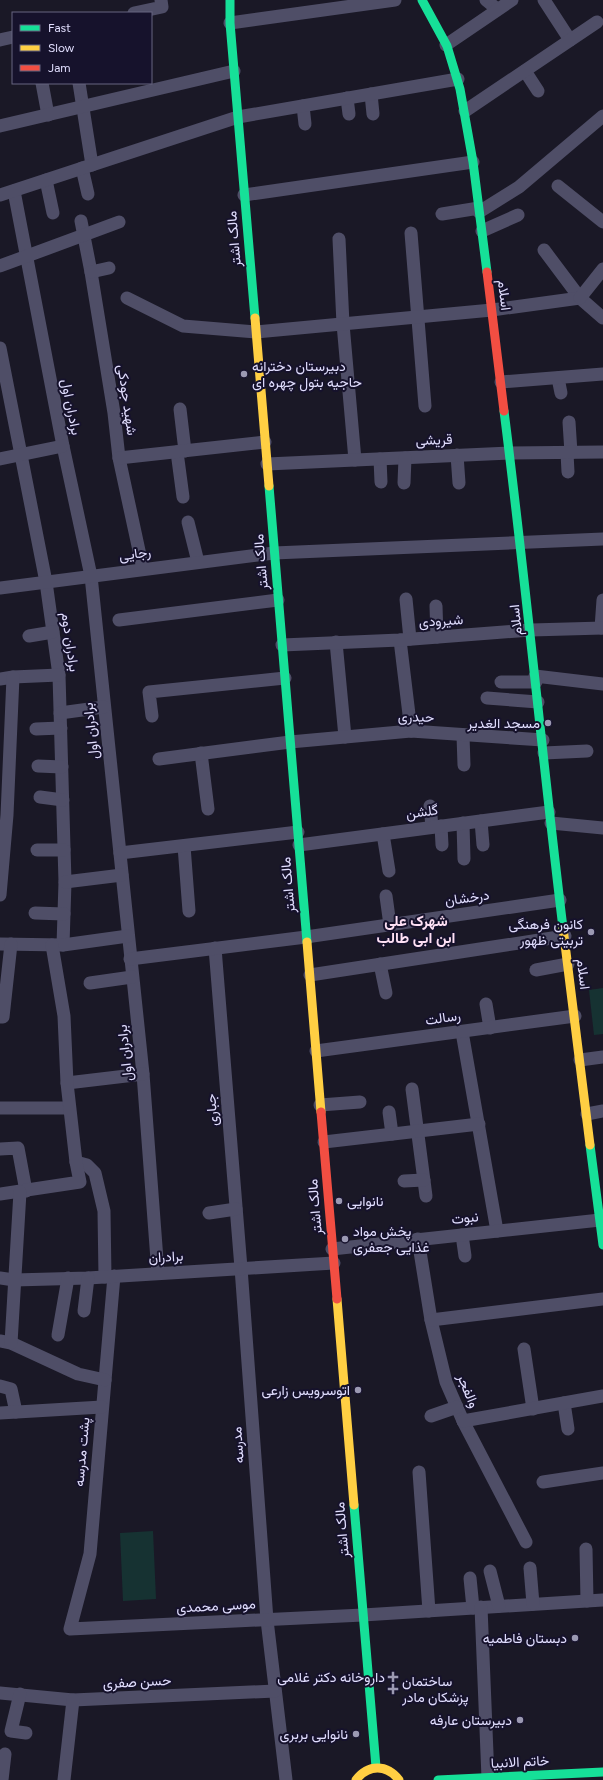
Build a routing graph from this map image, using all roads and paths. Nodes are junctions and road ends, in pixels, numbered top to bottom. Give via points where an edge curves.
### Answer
1 (161, 0) edge
2 (230, 0) edge
3 (395, 0) edge
4 (422, 0) edge
5 (486, 0) edge
6 (512, 0) edge
7 (544, 0) edge
8 (330, 4) edge
9 (497, 10) junction
10 (139, 12) edge
11 (597, 22) dead end
12 (230, 23) junction
13 (12, 38) edge
14 (0, 40) edge
15 (570, 40) junction
16 (446, 45) junction
17 (234, 71) junction
18 (525, 71) junction
19 (458, 79) junction
20 (42, 84) edge
21 (79, 84) edge
22 (538, 91) dead end
23 (371, 94) junction
24 (347, 98) junction
25 (82, 106) junction
26 (303, 106) junction
27 (465, 111) junction
28 (48, 114) junction
29 (349, 114) dead end
30 (373, 114) dead end
31 (603, 116) edge
32 (238, 117) junction
33 (305, 124) dead end
34 (0, 126) edge
35 (473, 162) junction
36 (87, 166) junction
37 (46, 180) junction
38 (558, 186) dead end
39 (14, 191) junction
40 (88, 194) dead end
41 (0, 195) edge
42 (244, 195) junction
43 (479, 210) junction
44 (53, 212) dead end
45 (442, 214) dead end
46 (518, 215) dead end
47 (81, 221) dead end
48 (119, 222) dead end
49 (603, 222) edge
50 (482, 231) junction
51 (410, 233) dead end
52 (84, 235) junction
53 (339, 239) dead end
54 (544, 250) dead end
55 (27, 256) junction
56 (0, 266) edge
57 (109, 268) dead end
58 (603, 269) edge
59 (92, 272) junction
60 (127, 298) dead end
61 (580, 298) junction
62 (492, 310) junction
63 (417, 317) junction
64 (603, 318) edge
65 (342, 324) junction
66 (256, 332) junction
67 (0, 348) edge
68 (603, 374) edge
69 (558, 378) junction
70 (501, 382) junction
71 (560, 393) dead end
72 (425, 406) dead end
73 (180, 409) dead end
74 (569, 422) dead end
75 (265, 442) junction
76 (63, 446) junction
77 (181, 451) junction
78 (603, 452) edge
79 (510, 453) junction
80 (569, 453) junction
81 (22, 454) junction
82 (457, 456) junction
83 (119, 458) junction
84 (405, 458) junction
85 (0, 459) edge
86 (380, 459) junction
87 (355, 460) junction
88 (267, 464) junction
89 (568, 472) dead end
90 (381, 482) dead end
91 (404, 483) dead end
92 (459, 483) dead end
93 (183, 497) dead end
94 (188, 522) dead end
95 (603, 539) edge
96 (521, 542) junction
97 (274, 553) junction
98 (198, 562) junction
99 (143, 569) junction
100 (91, 576) junction
101 (46, 582) junction
102 (0, 588) edge
103 (406, 599) dead end
104 (278, 600) junction
105 (603, 600) edge
106 (436, 606) dead end
107 (119, 620) dead end
108 (602, 628) edge
109 (531, 630) junction
110 (53, 632) junction
111 (30, 636) dead end
112 (437, 637) junction
113 (405, 640) junction
114 (336, 642) junction
115 (282, 645) junction
116 (59, 675) junction
117 (6, 678) edge
118 (285, 678) junction
119 (536, 679) junction
120 (501, 682) dead end
121 (603, 684) edge
122 (487, 698) dead end
123 (538, 702) junction
124 (104, 707) junction
125 (60, 713) junction
126 (152, 716) dead end
127 (5, 728) edge
128 (36, 728) dead end
129 (61, 728) junction
130 (411, 731) junction
131 (463, 735) junction
132 (345, 737) junction
133 (290, 742) junction
134 (543, 746) junction
135 (587, 751) dead end
136 (201, 753) junction
137 (160, 758) dead end
138 (464, 765) dead end
139 (38, 766) dead end
140 (62, 767) junction
141 (40, 797) dead end
142 (63, 800) junction
143 (430, 806) dead end
144 (208, 809) dead end
145 (550, 817) junction
146 (481, 821) junction
147 (463, 823) junction
148 (437, 827) junction
149 (603, 828) edge
150 (298, 832) junction
151 (383, 834) junction
152 (299, 845) junction
153 (442, 845) dead end
154 (483, 845) dead end
155 (184, 846) junction
156 (37, 850) dead end
157 (64, 850) junction
158 (120, 853) junction
159 (464, 859) dead end
160 (389, 871) dead end
161 (122, 875) junction
162 (65, 882) junction
163 (0, 895) edge
164 (386, 896) dead end
165 (560, 900) junction
166 (189, 911) dead end
167 (35, 913) dead end
168 (64, 914) junction
169 (390, 925) junction
170 (128, 936) junction
171 (565, 936) junction
172 (306, 937) junction
173 (6, 944) edge
174 (58, 945) junction
175 (215, 948) junction
176 (130, 959) junction
177 (380, 964) junction
178 (568, 964) junction
179 (536, 970) dead end
180 (310, 975) junction
181 (132, 977) junction
182 (90, 983) dead end
183 (386, 993) dead end
184 (486, 1004) dead end
185 (575, 1016) junction
186 (0, 1017) edge
187 (490, 1028) junction
188 (462, 1032) junction
189 (316, 1051) junction
190 (603, 1057) edge
191 (580, 1060) junction
192 (143, 1074) junction
193 (67, 1083) junction
194 (412, 1089) dead end
195 (360, 1102) dead end
196 (320, 1105) junction
197 (0, 1108) edge
198 (69, 1108) junction
199 (603, 1111) edge
200 (389, 1112) dead end
201 (587, 1114) junction
202 (479, 1124) junction
203 (417, 1131) junction
204 (392, 1134) junction
205 (324, 1142) junction
206 (0, 1149) edge
207 (597, 1151) edge
208 (76, 1162) junction
209 (424, 1180) junction
210 (404, 1181) dead end
211 (599, 1183) edge
212 (23, 1191) junction
213 (0, 1194) edge
214 (426, 1196) dead end
215 (236, 1209) junction
216 (209, 1213) dead end
217 (600, 1220) junction
218 (497, 1231) junction
219 (462, 1235) junction
220 (418, 1240) junction
221 (603, 1245) edge
222 (332, 1249) junction
223 (465, 1256) dead end
224 (334, 1263) junction
225 (241, 1268) junction
226 (158, 1273) junction
227 (109, 1276) junction
228 (0, 1278) edge
229 (68, 1278) junction
230 (88, 1278) junction
231 (14, 1280) junction
232 (603, 1299) edge
233 (84, 1311) dead end
234 (431, 1320) junction
235 (58, 1335) dead end
236 (5, 1342) edge
237 (524, 1349) dead end
238 (105, 1380) junction
239 (0, 1386) edge
240 (603, 1396) edge
241 (564, 1403) junction
242 (102, 1407) junction
243 (457, 1407) junction
244 (533, 1409) junction
245 (16, 1412) junction
246 (0, 1413) edge
247 (431, 1416) dead end
248 (463, 1421) junction
249 (568, 1429) dead end
250 (419, 1472) dead end
251 (603, 1473) edge
252 (543, 1482) dead end
253 (526, 1542) dead end
254 (586, 1549) dead end
255 (530, 1568) dead end
256 (490, 1571) dead end
257 (470, 1578) dead end
258 (603, 1600) edge
259 (587, 1601) junction
260 (533, 1604) junction
261 (499, 1606) junction
262 (477, 1608) junction
263 (429, 1611) junction
264 (363, 1615) junction
265 (267, 1620) junction
266 (70, 1629) joint
267 (275, 1691) junction
268 (0, 1693) edge
269 (20, 1694) junction
270 (73, 1700) junction
271 (26, 1733) dead end
272 (5, 1754) dead end
273 (376, 1767) junction
274 (603, 1772) edge
275 (488, 1778) junction
276 (400, 1779) edge
277 (2, 1780) edge
278 (64, 1780) edge
279 (286, 1780) edge
280 (356, 1780) edge
281 (438, 1780) edge

1 - 10 street via 162,7
2 - 12 street, مالک اشتر
3 - 8 street
4 - 16 street, اسلام
5 - 9 street
6 - 9 street
7 - 15 street
8 - 12 street
9 - 16 street
11 - 15 street
12 - 17 street, مالک اشتر
13 - 14 street
15 - 18 street
16 - 19 street, اسلام
17 - 25 street
17 - 32 street, مالک اشتر
18 - 22 street
18 - 27 street
19 - 23 street
19 - 27 street, اسلام
20 - 28 street
21 - 25 street
23 - 24 street
23 - 30 street
24 - 26 street
24 - 29 street
25 - 28 street
25 - 36 street
26 - 32 street
26 - 33 street
27 - 35 street, اسلام
28 - 34 street
31 - 43 street via 520,187
32 - 36 street
32 - 42 street, مالک اشتر
35 - 42 street
35 - 43 street, اسلام
36 - 37 street
36 - 40 street
37 - 39 street
37 - 44 street
38 - 49 street
39 - 41 street
39 - 55 street, برادران اول
42 - 66 street, مالک اشتر
43 - 45 street
43 - 50 street, اسلام
46 - 50 street
47 - 52 street, شهید جودکی
48 - 52 street
50 - 62 street, اسلام
51 - 63 street
52 - 55 street
52 - 59 street, شهید جودکی
53 - 65 street
54 - 61 street
55 - 56 street
55 - 76 street, برادران اول
57 - 59 street
58 - 61 street
59 - 83 street, شهید جودکی
60 - 66 street via 183,326
61 - 62 street
61 - 64 street
62 - 63 street
62 - 70 street, اسلام
63 - 65 street
63 - 72 street
65 - 66 street
65 - 87 street
66 - 75 street, مالک اشتر
67 - 81 street, برادران دوم
68 - 69 street
69 - 70 street
69 - 71 street
70 - 79 street, اسلام
73 - 77 street
74 - 80 street
75 - 77 street
75 - 88 street, مالک اشتر
76 - 81 street
76 - 100 street, برادران اول
77 - 83 street
77 - 93 street
78 - 80 street, قریشی
79 - 80 street, قریشی
79 - 82 street, قریشی
79 - 96 street, اسلام
80 - 89 street
81 - 85 street
81 - 101 street, برادران دوم
82 - 84 street, قریشی
82 - 92 street
83 - 99 street, شهید جودکی
84 - 86 street, قریشی
84 - 91 street
86 - 87 street, قریشی
86 - 90 street
87 - 88 street, قریشی
88 - 97 street, مالک اشتر
94 - 98 street
95 - 96 street, رجایی
96 - 97 street, رجایی
96 - 109 street, اسلام
97 - 98 street, رجایی
97 - 104 street, مالک اشتر
98 - 99 street, رجایی
99 - 100 street, رجایی
100 - 101 street, رجایی
100 - 124 street, برادران اول
101 - 102 street, رجایی
101 - 110 street, برادران دوم
103 - 113 street
104 - 107 street
104 - 115 street, مالک اشتر
105 - 108 street
106 - 112 street
108 - 109 street, شیرودی
109 - 112 street, شیرودی
109 - 119 street, اسلام
110 - 111 street
110 - 116 street, برادران دوم
112 - 113 street, شیرودی
113 - 114 street, شیرودی
113 - 130 street
114 - 115 street, شیرودی
114 - 132 street
115 - 118 street, مالک اشتر
116 - 117 street
116 - 125 street, برادران دوم
117 - 127 street
118 - 126 street via 149,692
118 - 133 street, مالک اشتر
119 - 120 street
119 - 121 street
119 - 123 street, اسلام
122 - 123 street
123 - 134 street, اسلام
124 - 125 street
124 - 158 street, برادران اول
125 - 129 street, برادران دوم
127 - 163 street via 7,815
128 - 129 street
129 - 140 street, برادران دوم
130 - 131 street, حیدری
130 - 132 street, حیدری
131 - 134 street, حیدری
131 - 138 street
132 - 133 street, حیدری
133 - 136 street, حیدری
133 - 150 street, مالک اشتر
134 - 135 street, حیدری
134 - 145 street, اسلام
136 - 137 street, حیدری
136 - 144 street
139 - 140 street
140 - 142 street, برادران دوم
141 - 142 street
142 - 157 street, برادران دوم
143 - 148 street
145 - 146 street, گلشن
145 - 149 street, گلشن
145 - 165 street, اسلام
146 - 147 street, گلشن
146 - 154 street
147 - 148 street, گلشن
147 - 159 street
148 - 151 street, گلشن
148 - 153 street
150 - 152 street, مالک اشتر
150 - 155 street
151 - 152 street, گلشن
151 - 160 street
152 - 172 street, مالک اشتر
155 - 158 street
155 - 166 street
156 - 157 street
157 - 162 street, برادران دوم
158 - 161 street, برادران اول
161 - 162 street
161 - 170 street, برادران اول
162 - 168 street, برادران دوم
164 - 169 street
165 - 169 street, درخشان
165 - 171 street, اسلام
167 - 168 street
168 - 174 street, برادران دوم
169 - 172 street, درخشان
170 - 174 street
170 - 176 street, برادران اول
171 - 177 street
171 - 178 street, اسلام
172 - 175 street, درخشان
172 - 180 street, مالک اشتر
173 - 174 street
173 - 186 street via 3,1017
174 - 193 street, برادران دوم
175 - 176 street, درخشان
175 - 215 street, جباری
176 - 181 street, برادران اول
177 - 180 street
177 - 183 street
178 - 179 street
178 - 185 street, اسلام
180 - 189 street, مالک اشتر
181 - 182 street
181 - 192 street, برادران اول
184 - 187 street
185 - 187 street, رسالت
185 - 191 street, اسلام
187 - 188 street, رسالت
188 - 189 street, رسالت
188 - 202 street
189 - 196 street, مالک اشتر
190 - 191 street
191 - 201 street, اسلام
192 - 193 street
192 - 226 street, برادران اول
193 - 198 street, برادران دوم
194 - 203 street
195 - 196 street
196 - 205 street, مالک اشتر
197 - 198 street
198 - 208 street, برادران دوم
199 - 201 street
200 - 204 street
201 - 207 street, اسلام
202 - 203 street
202 - 218 street
203 - 204 street
203 - 209 street
204 - 205 street
205 - 222 street, مالک اشتر
206 - 212 street via 18,1148
207 - 211 street, اسلام
208 - 212 street, برادران دوم via 80,1182
208 - 227 street via 87,1165 95,1173 104,1211
209 - 210 street
209 - 214 street
211 - 217 street, اسلام
212 - 213 street
212 - 231 street
215 - 216 street
215 - 225 street, جباری
217 - 218 street, نبوت
217 - 221 street, اسلام
218 - 219 street, نبوت
219 - 220 street, نبوت
219 - 223 street
220 - 222 street, نبوت
220 - 234 street, والفجر
222 - 224 street, مالک اشتر
224 - 225 street, برادران
224 - 264 street, مالک اشتر
225 - 226 street, برادران
225 - 265 street, مدرسه
226 - 227 street, برادران
227 - 230 street, برادران
227 - 238 street, پشت مدرسه
228 - 231 street, برادران
229 - 230 street, برادران
229 - 231 street, برادران
229 - 235 street
230 - 233 street
231 - 236 street
232 - 234 street
234 - 243 street, والفجر via 446,1382
236 - 238 street via 78,1374
237 - 244 street via 523,1375
238 - 242 street, پشت مدرسه
239 - 245 street via 11,1389
240 - 241 street
241 - 244 street
241 - 249 street
242 - 245 street
242 - 266 street, پشت مدرسه via 90,1554
243 - 247 street
243 - 248 street, والفجر
244 - 248 street
245 - 246 street
248 - 253 street, والفجر
250 - 263 street
251 - 252 street
254 - 259 street
255 - 260 street
256 - 261 street
257 - 262 street
258 - 259 street, موسی محمدی
259 - 260 street, موسی محمدی
260 - 261 street, موسی محمدی
261 - 262 street, موسی محمدی
262 - 263 street, موسی محمدی
262 - 275 street
263 - 264 street, موسی محمدی
264 - 265 street, موسی محمدی
264 - 273 street, مالک اشتر
265 - 266 street, موسی محمدی
265 - 267 street, مدرسه
267 - 270 street, حسن صفری
267 - 279 street, مدرسه
268 - 269 street, حسن صفری
269 - 270 street, حسن صفری
269 - 271 street via 11,1731
270 - 278 street
272 - 277 street
273 - 276 street via 388,1769
273 - 280 street via 364,1771
274 - 275 street, خاتم الانبیا
275 - 281 street, خاتم الانبیا

